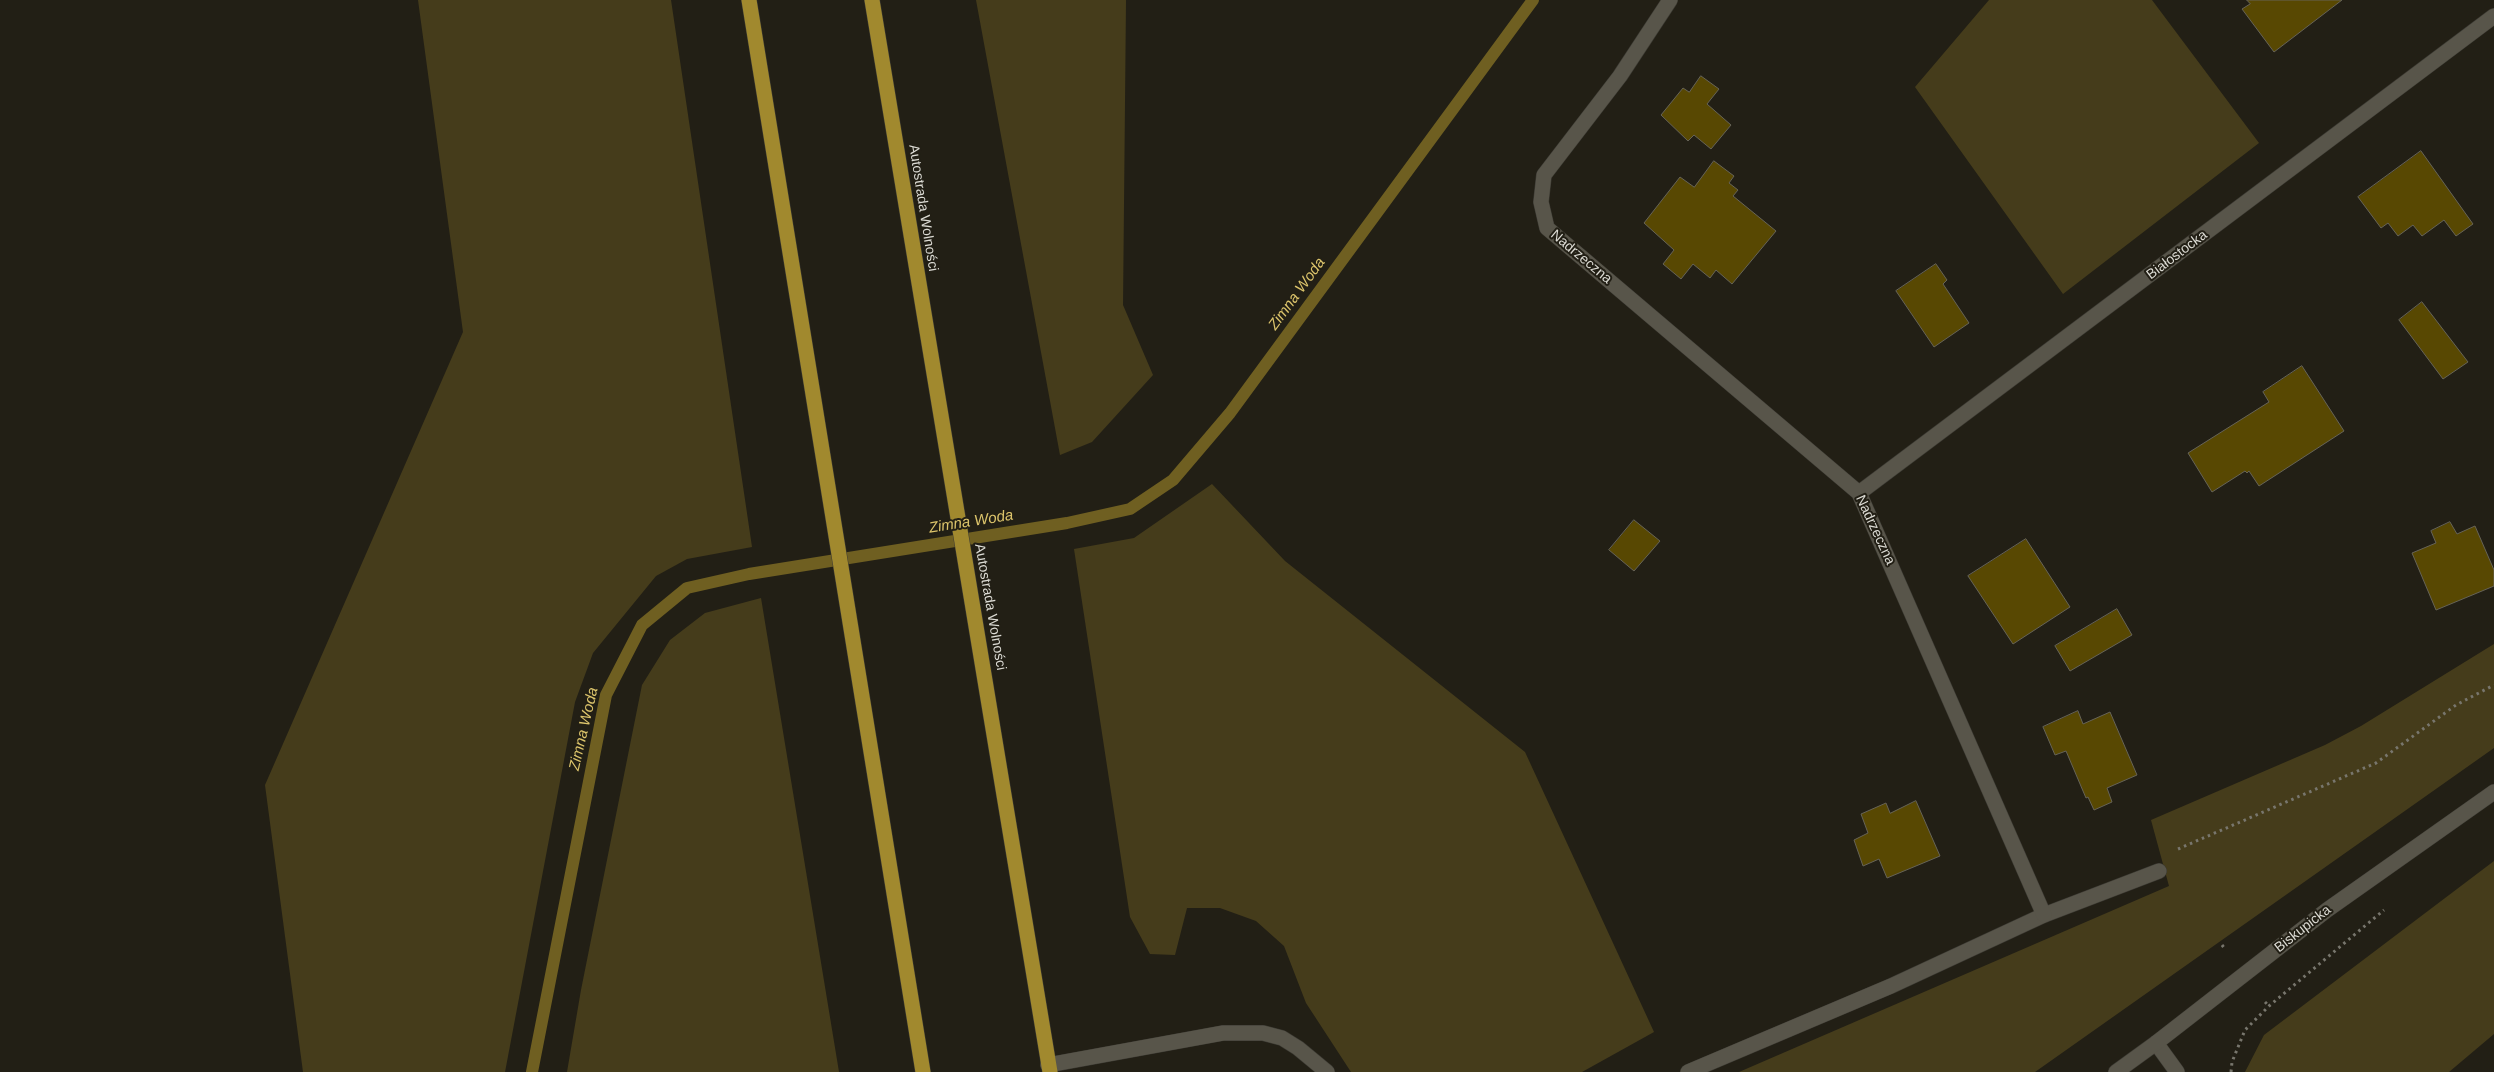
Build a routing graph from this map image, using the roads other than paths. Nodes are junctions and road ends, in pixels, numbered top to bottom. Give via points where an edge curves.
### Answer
1 (749, 0) edge
2 (872, 0) edge
3 (1670, 0) edge
4 (2494, 16) edge
5 (1859, 493) junction
6 (2494, 792) edge
7 (2159, 871) road end
8 (2044, 915) junction
9 (2156, 1043) junction
10 (1049, 1069) edge
11 (923, 1072) edge
12 (1327, 1072) edge
13 (1688, 1072) edge
14 (2116, 1072) edge
15 (2177, 1072) edge

1 - 11 highway
2 - 10 highway, Autostrada Wolności
3 - 5 street, Nadrzeczna via 1620,76 1544,175 1541,202 1547,228
4 - 5 street, Białostocka
5 - 8 street, Nadrzeczna
6 - 9 street, Biskupicka via 2327,910
7 - 8 street
8 - 13 street via 1891,986
9 - 14 street, Biskupicka
9 - 15 street
10 - 12 street via 1223,1033 1263,1033 1282,1038

